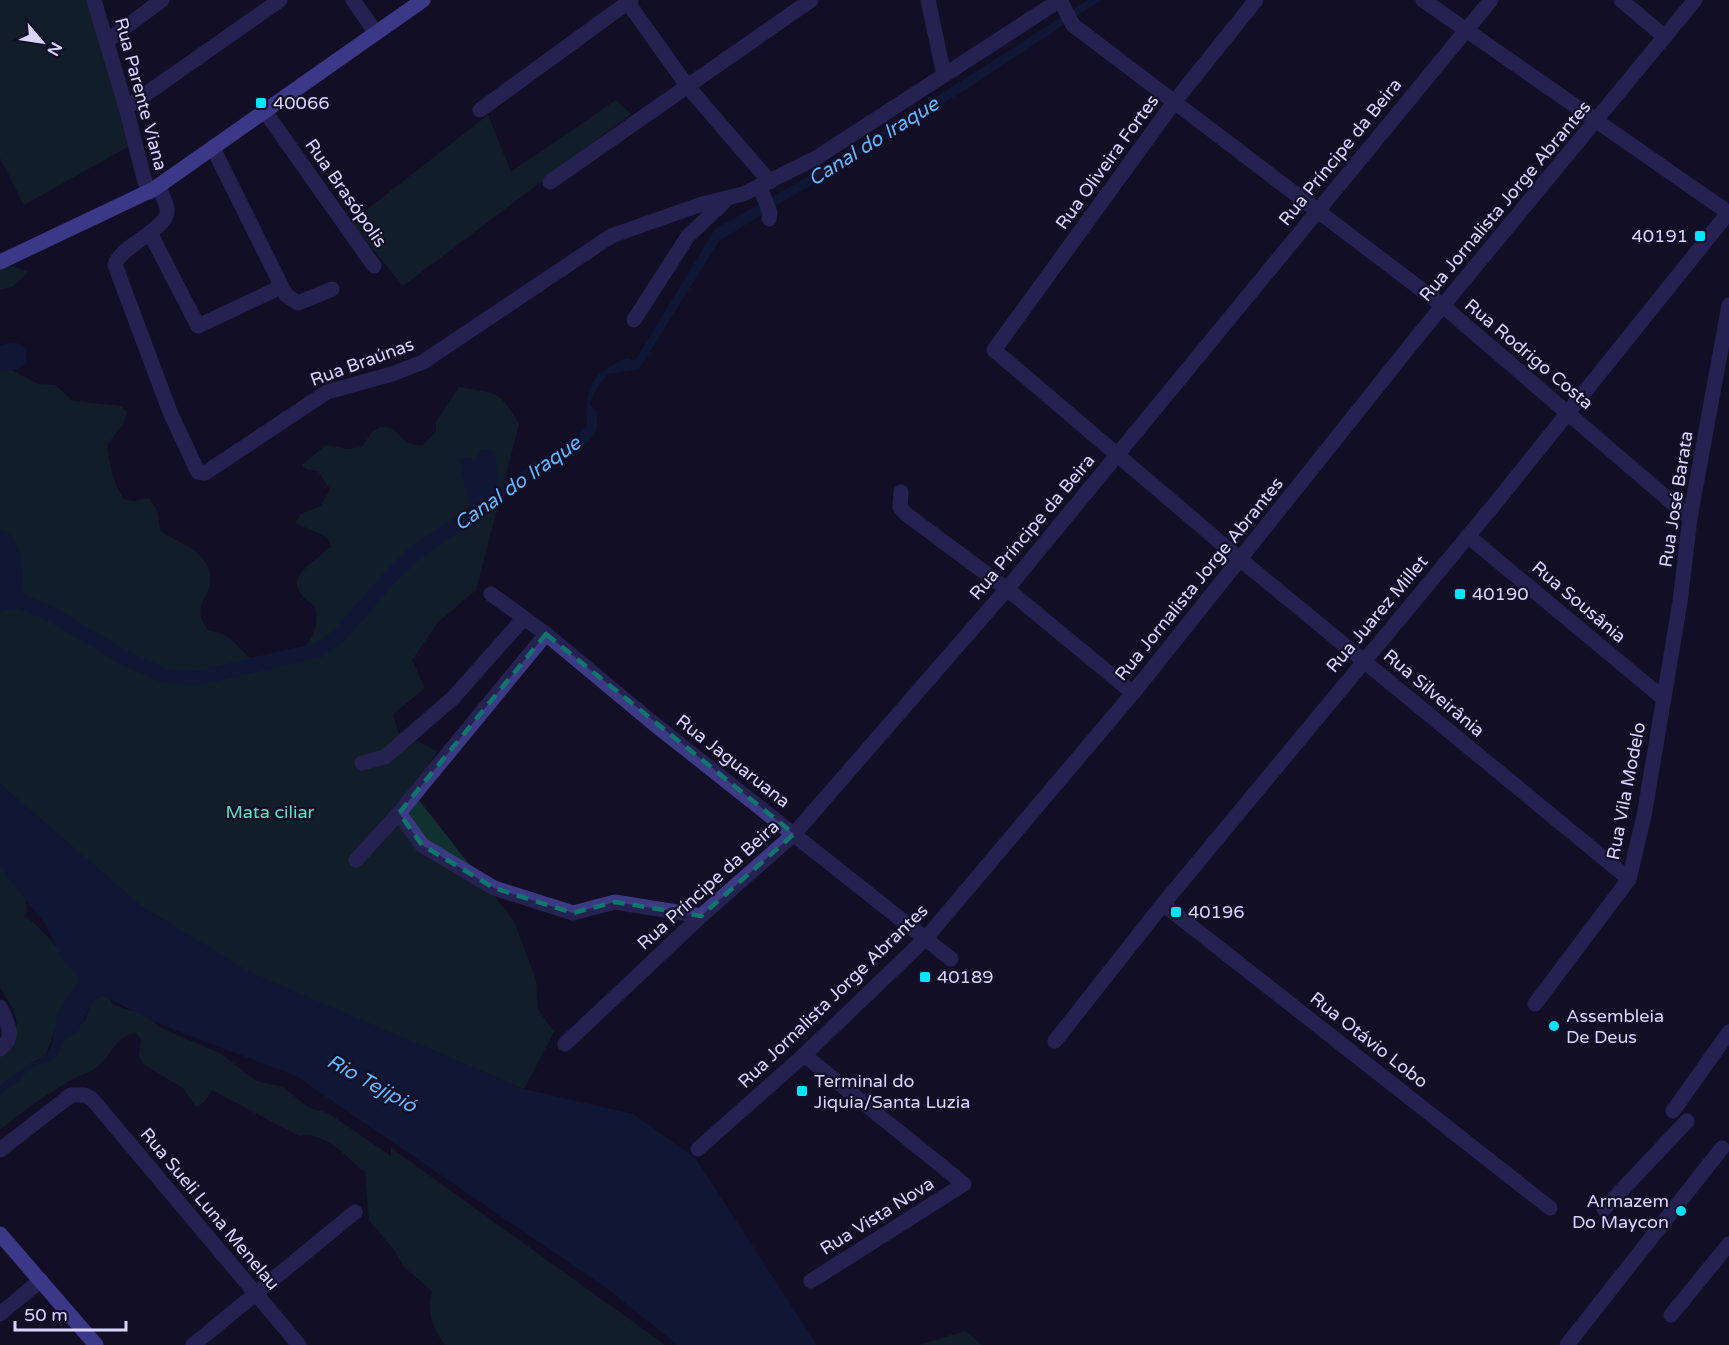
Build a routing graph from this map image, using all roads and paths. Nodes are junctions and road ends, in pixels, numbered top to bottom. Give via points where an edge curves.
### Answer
1 (94, 0) edge
2 (162, 0) edge
3 (280, 0) edge
4 (353, 0) edge
5 (423, 0) edge
6 (811, 0) edge
7 (928, 0) edge
8 (1256, 0) edge
9 (1423, 0) edge
10 (1491, 0) edge
11 (1621, 0) edge
12 (1695, 0) edge
13 (628, 1) edge
14 (1062, 3) edge
15 (1467, 30) junction
16 (376, 33) junction
17 (1665, 37) junction
18 (107, 41) junction
19 (944, 75) junction
20 (688, 87) junction
21 (1175, 101) junction
22 (126, 108) junction
23 (480, 110) dead end
24 (266, 112) junction
25 (1597, 120) junction
26 (214, 150) junction
27 (550, 183) dead end
28 (764, 188) junction
29 (154, 189) junction
30 (726, 200) junction
31 (1318, 210) junction
32 (1729, 212) edge
33 (770, 216) dead end
34 (150, 232) junction
35 (0, 262) edge
36 (374, 266) dead end
37 (280, 286) junction
38 (332, 290) dead end
39 (1729, 305) edge
40 (1443, 306) junction
41 (634, 320) dead end
42 (994, 350) joint
43 (1567, 411) junction
44 (1117, 456) junction
45 (901, 492) dead end
46 (1690, 518) junction
47 (1468, 536) junction
48 (1241, 560) junction
49 (1007, 589) junction
50 (491, 594) dead end
51 (524, 618) junction
52 (546, 634) junction
53 (1364, 660) junction
54 (1133, 693) junction
55 (1664, 699) junction
56 (362, 764) dead end
57 (399, 813) junction
58 (794, 834) junction
59 (356, 860) dead end
60 (1629, 879) junction
61 (1163, 904) junction
62 (701, 916) junction
63 (926, 938) junction
64 (951, 959) dead end
65 (1534, 1004) dead end
66 (0, 1007) edge
67 (1729, 1032) edge
68 (1055, 1041) dead end
69 (565, 1044) dead end
70 (0, 1049) edge
71 (804, 1055) junction
72 (1673, 1111) dead end
73 (1687, 1121) dead end
74 (1722, 1148) dead end
75 (698, 1149) dead end
76 (0, 1150) edge
77 (1550, 1208) dead end
78 (1604, 1209) dead end
79 (355, 1212) dead end
80 (0, 1234) edge
81 (1729, 1244) edge
82 (41, 1280) junction
83 (811, 1281) dead end
84 (255, 1292) junction
85 (0, 1314) edge
86 (1671, 1315) dead end
87 (96, 1345) edge
88 (194, 1345) edge
89 (299, 1345) edge
90 (1567, 1345) edge

1 - 18 street, Rua Parente Viana
2 - 18 street
3 - 22 street
4 - 16 street
5 - 16 main road
6 - 20 street
7 - 19 street
8 - 21 street, Rua Oliveira Fortes
9 - 15 street
10 - 15 street, Rua Príncipe da Beira
11 - 17 street
12 - 17 street, Rua Jornalista Jorge Abrantes
13 - 20 street
13 - 23 street
14 - 19 street, Rua Braúnas
14 - 21 street, Rua Rodrigo Costa via 1073,24
15 - 25 street
15 - 31 street, Rua Príncipe da Beira
16 - 24 main road
17 - 25 street, Rua Jornalista Jorge Abrantes
18 - 22 street, Rua Parente Viana
19 - 28 street, Rua Braúnas
20 - 27 street
20 - 28 street
21 - 31 street, Rua Rodrigo Costa
21 - 42 street, Rua Oliveira Fortes
22 - 29 street, Rua Parente Viana via 145,182
24 - 26 main road
24 - 36 street, Rua Brasópolis
25 - 32 street
25 - 40 street, Rua Jornalista Jorge Abrantes
26 - 29 main road
26 - 37 street
28 - 30 street, Rua Braúnas
28 - 33 street
29 - 34 street, Rua Braúnas via 168,210
29 - 35 main road
30 - 34 street, Rua Braúnas via 702,204 610,236 423,362 327,392 201,474 170,412 115,265 118,256
30 - 41 street via 688,236
31 - 40 street, Rua Rodrigo Costa
31 - 44 street, Rua Príncipe da Beira
32 - 43 street, Rua Juarez Millet
34 - 37 street via 194,322 202,326
37 - 38 street via 298,303
39 - 46 street, Rua José Barata
40 - 43 street, Rua Rodrigo Costa
40 - 48 street, Rua Jornalista Jorge Abrantes
42 - 44 street, Rua Silveirânia
43 - 46 street, Rua Rodrigo Costa
43 - 47 street, Rua Juarez Millet
44 - 48 street, Rua Silveirânia
44 - 49 street, Rua Príncipe da Beira
45 - 49 street via 900,507 906,514
46 - 55 street, Rua José Barata
47 - 53 street, Rua Juarez Millet
47 - 55 street, Rua Sousânia
48 - 53 street, Rua Silveirânia
48 - 54 street, Rua Jornalista Jorge Abrantes
49 - 54 street
49 - 58 street, Rua Príncipe da Beira
50 - 51 street, Rua Jaguaruana
51 - 52 street, Rua Jaguaruana
51 - 56 street via 453,698 386,757
52 - 57 street
52 - 58 street, Rua Jaguaruana
53 - 60 street, Rua Silveirânia
53 - 61 street, Rua Juarez Millet
54 - 63 street, Rua Jornalista Jorge Abrantes
55 - 60 street, Rua Vila Modelo
57 - 59 street
57 - 62 street via 422,846 494,888 573,913 615,902
58 - 62 street, Rua Príncipe da Beira
58 - 63 street, Rua Jaguaruana
60 - 65 street, Rua Vila Modelo
61 - 68 street, Rua Juarez Millet
61 - 77 street, Rua Otávio Lobo
62 - 69 street, Rua Príncipe da Beira
63 - 64 street, Rua Jaguaruana
63 - 71 street, Rua Jornalista Jorge Abrantes
66 - 70 street via 10,1028 10,1036
67 - 72 street
71 - 75 street, Rua Jornalista Jorge Abrantes
71 - 83 street, Rua Vista Nova via 964,1184
73 - 78 street
74 - 90 street
76 - 84 street, Rua Sueli Luna Menelau via 71,1095 92,1099
79 - 84 street
80 - 82 main road
81 - 86 street
82 - 85 street
82 - 87 main road
84 - 88 street
84 - 89 street, Rua Sueli Luna Menelau

